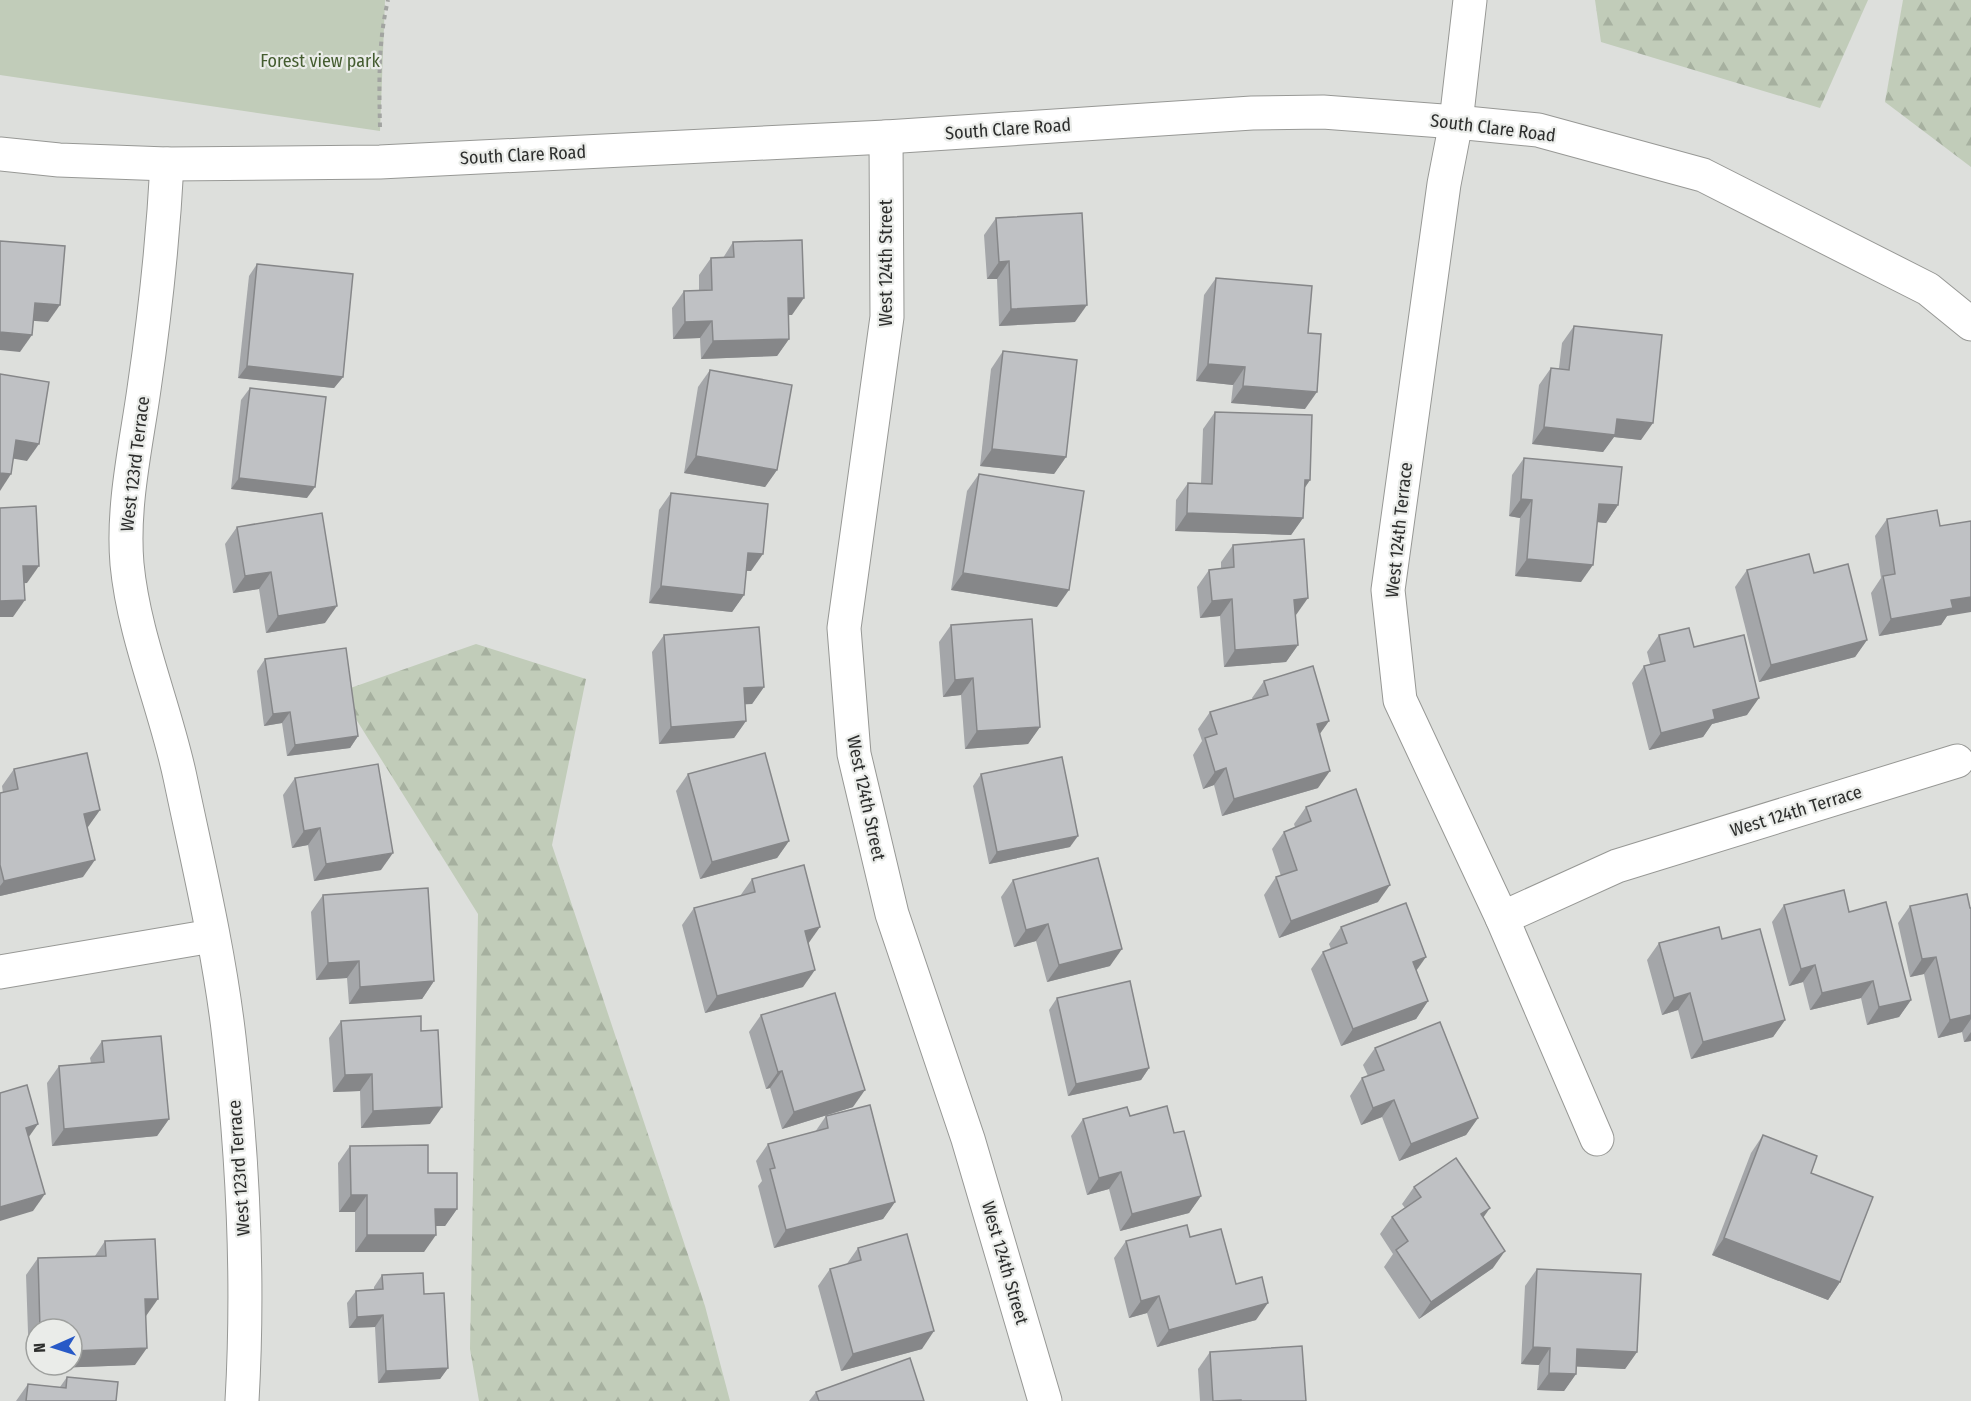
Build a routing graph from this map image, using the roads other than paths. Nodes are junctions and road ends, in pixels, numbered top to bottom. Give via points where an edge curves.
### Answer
1 (1470, 0) edge
2 (1456, 122) junction
3 (886, 137) junction
4 (0, 154) edge
5 (167, 164) junction
6 (1971, 324) edge
7 (1957, 761) dead end
8 (1502, 918) junction
9 (212, 936) junction
10 (0, 972) edge
11 (1597, 1139) dead end
12 (242, 1401) edge
13 (1045, 1401) edge

1 - 2 street, West 124th Terrace
2 - 3 street, South Clare Road via 1323,112 1252,113
2 - 6 street, South Clare Road via 1538,130 1703,175 1928,289
2 - 8 street, West 124th Terrace via 1388,590 1400,700
3 - 5 street, South Clare Road via 380,162
3 - 13 street, West 124th Street via 887,317 844,628 854,754 892,914 968,1139
4 - 5 street, South Clare Road
5 - 9 street, West 123rd Terrace via 155,313 126,517 127,565 137,618 179,774
7 - 8 street, West 124th Terrace via 1617,867
8 - 11 street, West 124th Terrace
9 - 10 street
9 - 12 street, West 123rd Terrace via 229,1034 240,1156 245,1351

